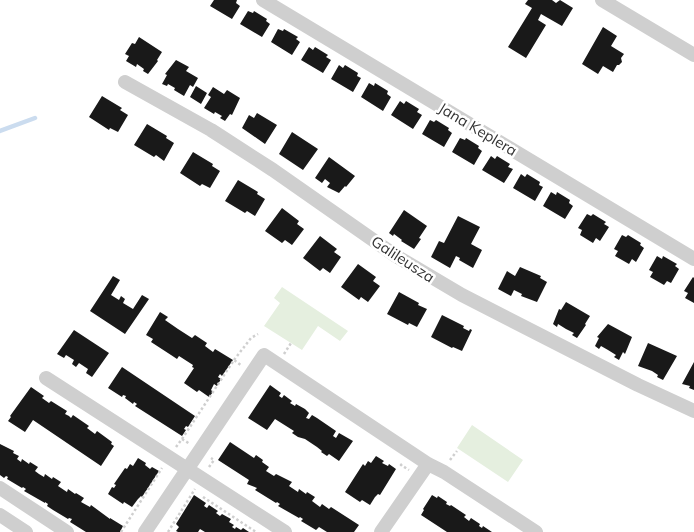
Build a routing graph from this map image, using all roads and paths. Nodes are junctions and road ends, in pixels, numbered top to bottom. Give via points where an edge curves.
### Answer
1 (263, 0) edge
2 (602, 0) edge
3 (694, 55) edge
4 (125, 82) dead end
5 (694, 259) edge
6 (258, 334) dead end
7 (234, 360) dead end
8 (46, 378) dead end
9 (694, 411) edge
10 (169, 458) junction
11 (428, 464) junction
12 (187, 469) junction
13 (0, 488) edge
14 (202, 496) dead end
15 (0, 515) edge
16 (26, 532) edge
17 (67, 532) edge
18 (121, 532) edge
19 (145, 532) edge
20 (256, 532) edge
21 (285, 532) edge
22 (381, 532) edge
23 (536, 532) edge

1 - 5 street, Jana Keplera
2 - 3 street
4 - 9 street, Galileusza via 211,130 396,256 462,295
6 - 7 path
8 - 10 street
10 - 12 street
10 - 18 path
11 - 12 street via 264,355
11 - 22 street
11 - 23 street
12 - 19 street
12 - 21 street
13 - 17 street
14 - 20 path
15 - 16 street

